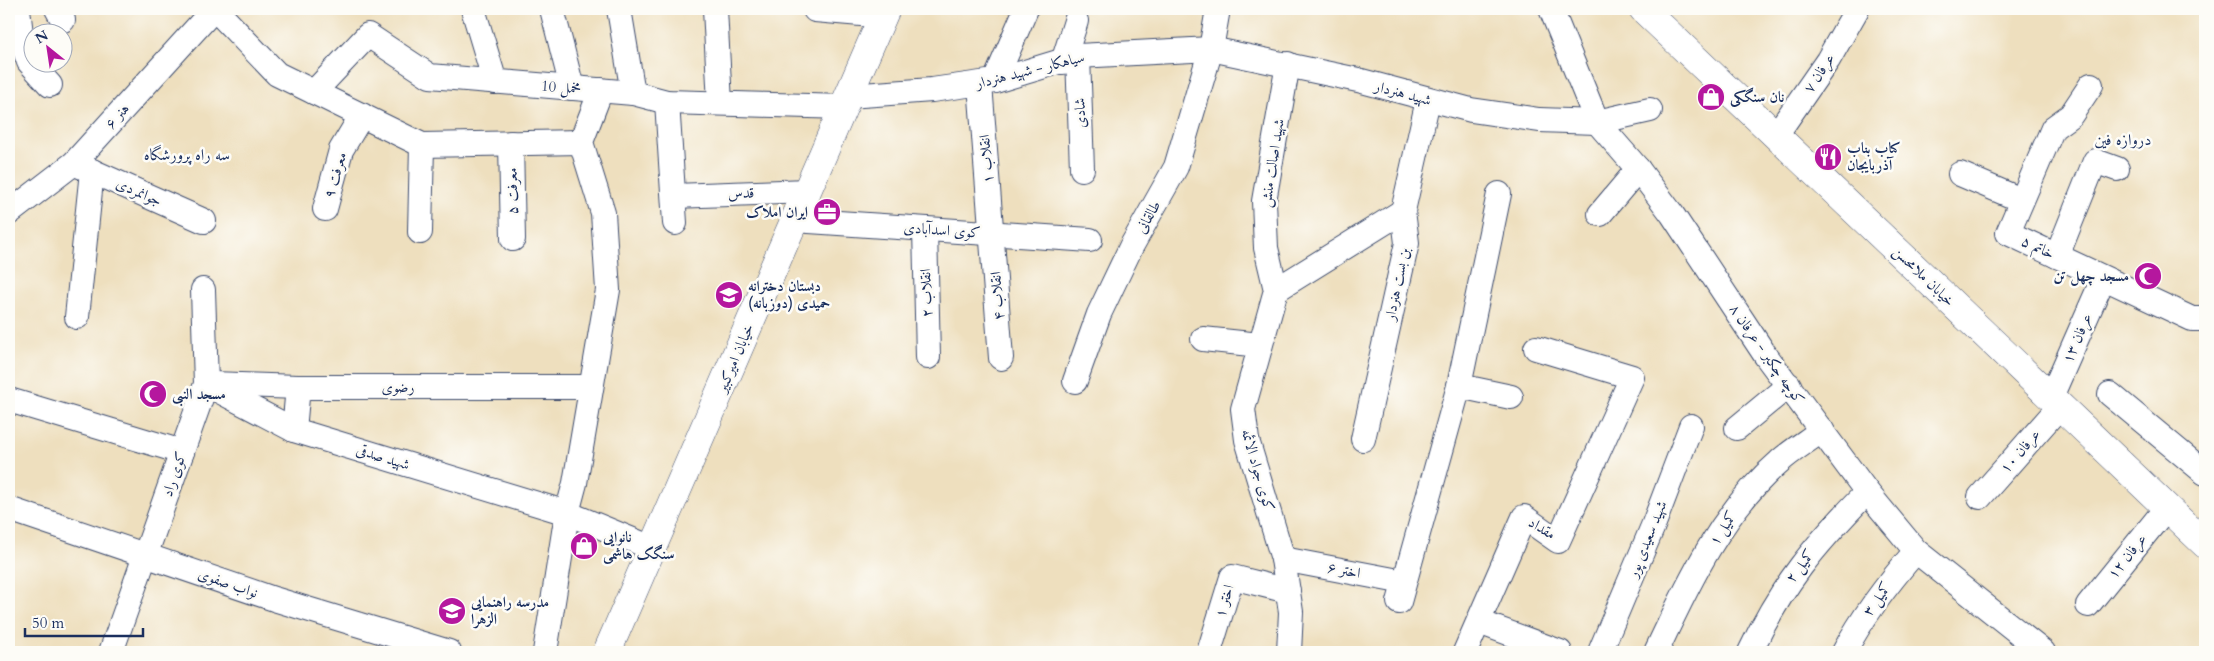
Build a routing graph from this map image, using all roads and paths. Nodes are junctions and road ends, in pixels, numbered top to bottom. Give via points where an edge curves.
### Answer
1 (18, 9) edge
2 (215, 9) edge
3 (473, 9) edge
4 (552, 9) edge
5 (619, 9) edge
6 (715, 9) edge
7 (1026, 9) edge
8 (1218, 9) edge
9 (1551, 9) edge
10 (1643, 9) edge
11 (1857, 9) edge
12 (815, 10) dead end
13 (885, 12) edge
14 (1076, 21) dead end
15 (1211, 49) junction
16 (1071, 59) junction
17 (1288, 64) junction
18 (495, 82) junction
19 (987, 82) junction
20 (50, 84) dead end
21 (2091, 85) dead end
22 (572, 88) junction
23 (601, 90) junction
24 (314, 92) junction
25 (633, 93) junction
26 (1428, 100) junction
27 (846, 101) junction
28 (667, 102) junction
29 (720, 103) junction
30 (1650, 110) dead end
31 (362, 115) junction
32 (1597, 122) junction
33 (1776, 135) junction
34 (580, 142) junction
35 (511, 143) junction
36 (422, 145) junction
37 (83, 167) junction
38 (1082, 169) dead end
39 (1638, 169) junction
40 (2117, 169) dead end
41 (1960, 174) dead end
42 (807, 191) junction
43 (1499, 194) dead end
44 (674, 196) junction
45 (2022, 200) junction
46 (324, 209) dead end
47 (1403, 211) junction
48 (9, 213) edge
49 (1600, 214) dead end
50 (794, 220) junction
51 (204, 221) dead end
52 (675, 223) dead end
53 (925, 229) junction
54 (420, 232) dead end
55 (992, 234) junction
56 (512, 239) dead end
57 (1090, 240) dead end
58 (2057, 256) junction
59 (2103, 278) junction
60 (203, 290) dead end
61 (1276, 290) junction
62 (77, 317) dead end
63 (2205, 319) edge
64 (1203, 339) dead end
65 (1260, 345) junction
66 (1536, 348) dead end
67 (928, 358) dead end
68 (1001, 358) dead end
69 (1076, 381) dead end
70 (206, 384) junction
71 (1788, 384) junction
72 (1459, 386) junction
73 (298, 387) junction
74 (590, 387) junction
75 (2110, 394) dead end
76 (1511, 397) dead end
77 (9, 400) edge
78 (2055, 401) junction
79 (1690, 426) dead end
80 (1737, 428) dead end
81 (294, 430) junction
82 (1822, 430) junction
83 (1362, 439) dead end
84 (182, 452) junction
85 (2205, 472) edge
86 (1867, 492) junction
87 (1980, 497) dead end
88 (2167, 507) junction
89 (9, 509) edge
90 (567, 513) junction
91 (2205, 544) edge
92 (652, 548) junction
93 (1916, 551) junction
94 (146, 554) junction
95 (1283, 559) junction
96 (1288, 590) junction
97 (2088, 605) dead end
98 (1479, 622) junction
99 (111, 652) edge
100 (449, 652) edge
101 (545, 652) edge
102 (606, 652) edge
103 (1209, 652) edge
104 (1289, 652) edge
105 (1465, 652) edge
106 (1560, 652) edge
107 (1600, 652) edge
108 (1656, 652) edge
109 (1750, 652) edge
110 (1844, 652) edge
111 (2043, 652) edge

1 - 20 street via 22,42 29,62
2 - 24 street via 277,74
2 - 37 street, هنر ۶
3 - 18 street
4 - 22 street
5 - 25 street
6 - 29 street
7 - 19 street
8 - 15 street, طالقانی
9 - 32 street, کوچه چکبر - عرفان ۸
10 - 33 main road, خیابان ملامحسن
11 - 33 street, عرفان ۷ via 1828,60
12 - 13 street
13 - 27 main road, خیابان امیرکبیر
14 - 16 street, شادی
15 - 16 street, سیاهکار - شهید هنردار
15 - 17 street, شهید هنردار
15 - 69 street, طالقانی via 1176,167 1131,246 1099,314
16 - 19 street, سیاهکار - شهید هنردار
16 - 38 street, شادی
17 - 26 street, شهید هنردار
17 - 61 street, شهید اصالت منش via 1264,201 1266,248
18 - 22 street, مخمل 10
18 - 24 street, مخمل 10 via 430,76 368,35
19 - 27 street, سیاهکار - شهید هنردار
19 - 55 street, انقلاب ۱
21 - 45 street via 2071,115 2053,128
22 - 23 street, مخمل 10
23 - 25 street, مخمل 10
23 - 34 street
24 - 31 street
25 - 28 street, مخمل 10
26 - 32 street, شهید هنردار via 1539,120
26 - 47 street, بن بست هنردار
27 - 29 street, مخمل 10
27 - 42 main road, خیابان امیرکبیر
28 - 29 street, مخمل 10
28 - 44 street
30 - 32 street, شهید هنردار
31 - 36 street
31 - 46 street, معرفت ۹ via 341,150
32 - 39 street, کوچه چکبر - عرفان ۸
33 - 78 main road, خیابان ملامحسن
34 - 35 street
34 - 74 street via 603,213 608,290
35 - 36 street
35 - 56 street, معرفت ۵
36 - 54 street
37 - 48 street, هنر ۶
37 - 51 street, جوانمردی
37 - 62 street
39 - 49 street
39 - 71 street, کوچه چکبر - عرفان ۸
40 - 58 street via 2095,161
41 - 45 street
42 - 44 street, قدس
42 - 50 main road, خیابان امیرکبیر
43 - 72 street
44 - 52 street
45 - 58 street, خاتم ۵ via 2008,233
47 - 61 street
47 - 83 street, بن بست هنردار via 1407,243
50 - 53 street, کوی اسدآبادی
50 - 92 main road, خیابان امیرکبیر
53 - 55 street, کوی اسدآبادی
53 - 67 street, انقلاب ۲
55 - 57 street, کوی اسدآبادی
55 - 68 street, انقلاب ۴
58 - 59 street, خاتم ۵
59 - 63 street, خاتم ۵ via 2192,319
59 - 78 street, عرفان ۱۳
60 - 70 street, کوی راد
61 - 65 street, کوی جواد الائمه
64 - 65 street
65 - 95 street, کوی جواد الائمه via 1244,399 1244,419 1247,440
66 - 98 street, مقداد via 1632,377 1558,541 1524,517
70 - 73 street, رضوی
70 - 81 street, شهید صدقی
70 - 84 street, کوی راد
71 - 80 street
71 - 82 street, کوچه چکبر - عرفان ۸
72 - 76 street
72 - 95 street, اختر ۶ via 1402,592
73 - 74 street, رضوی
73 - 81 street
74 - 90 street
75 - 85 street
77 - 84 street
78 - 87 street, عرفان ۱۰
78 - 88 main road, خیابان ملامحسن
79 - 107 street, شهید سعیدی پور via 1653,526
81 - 90 street, شهید صدقی
82 - 86 street, کوچه چکبر - عرفان ۸
82 - 108 street, کمیل ۱ via 1779,461 1737,508 1703,557
84 - 94 street, کوی راد
86 - 93 street, کوچه چکبر - عرفان ۸
86 - 109 street, کمیل ۲ via 1806,557 1765,619
88 - 91 main road, خیابان ملامحسن
88 - 97 street, عرفان ۱۲
89 - 94 street, نواب صفوی
90 - 92 street, شهید صدقی
90 - 101 street
92 - 102 main road, خیابان امیرکبیر
93 - 110 street, کمیل ۳ via 1882,590
93 - 111 street, کوچه چکبر - عرفان ۸
94 - 99 street, کوی راد
94 - 100 street, نواب صفوی via 274,599
95 - 96 street, کوی جواد الائمه
96 - 103 street, اختر ۱ via 1232,577
96 - 104 street, کوی جواد الائمه via 1291,612
98 - 105 street, مقداد
98 - 106 street

